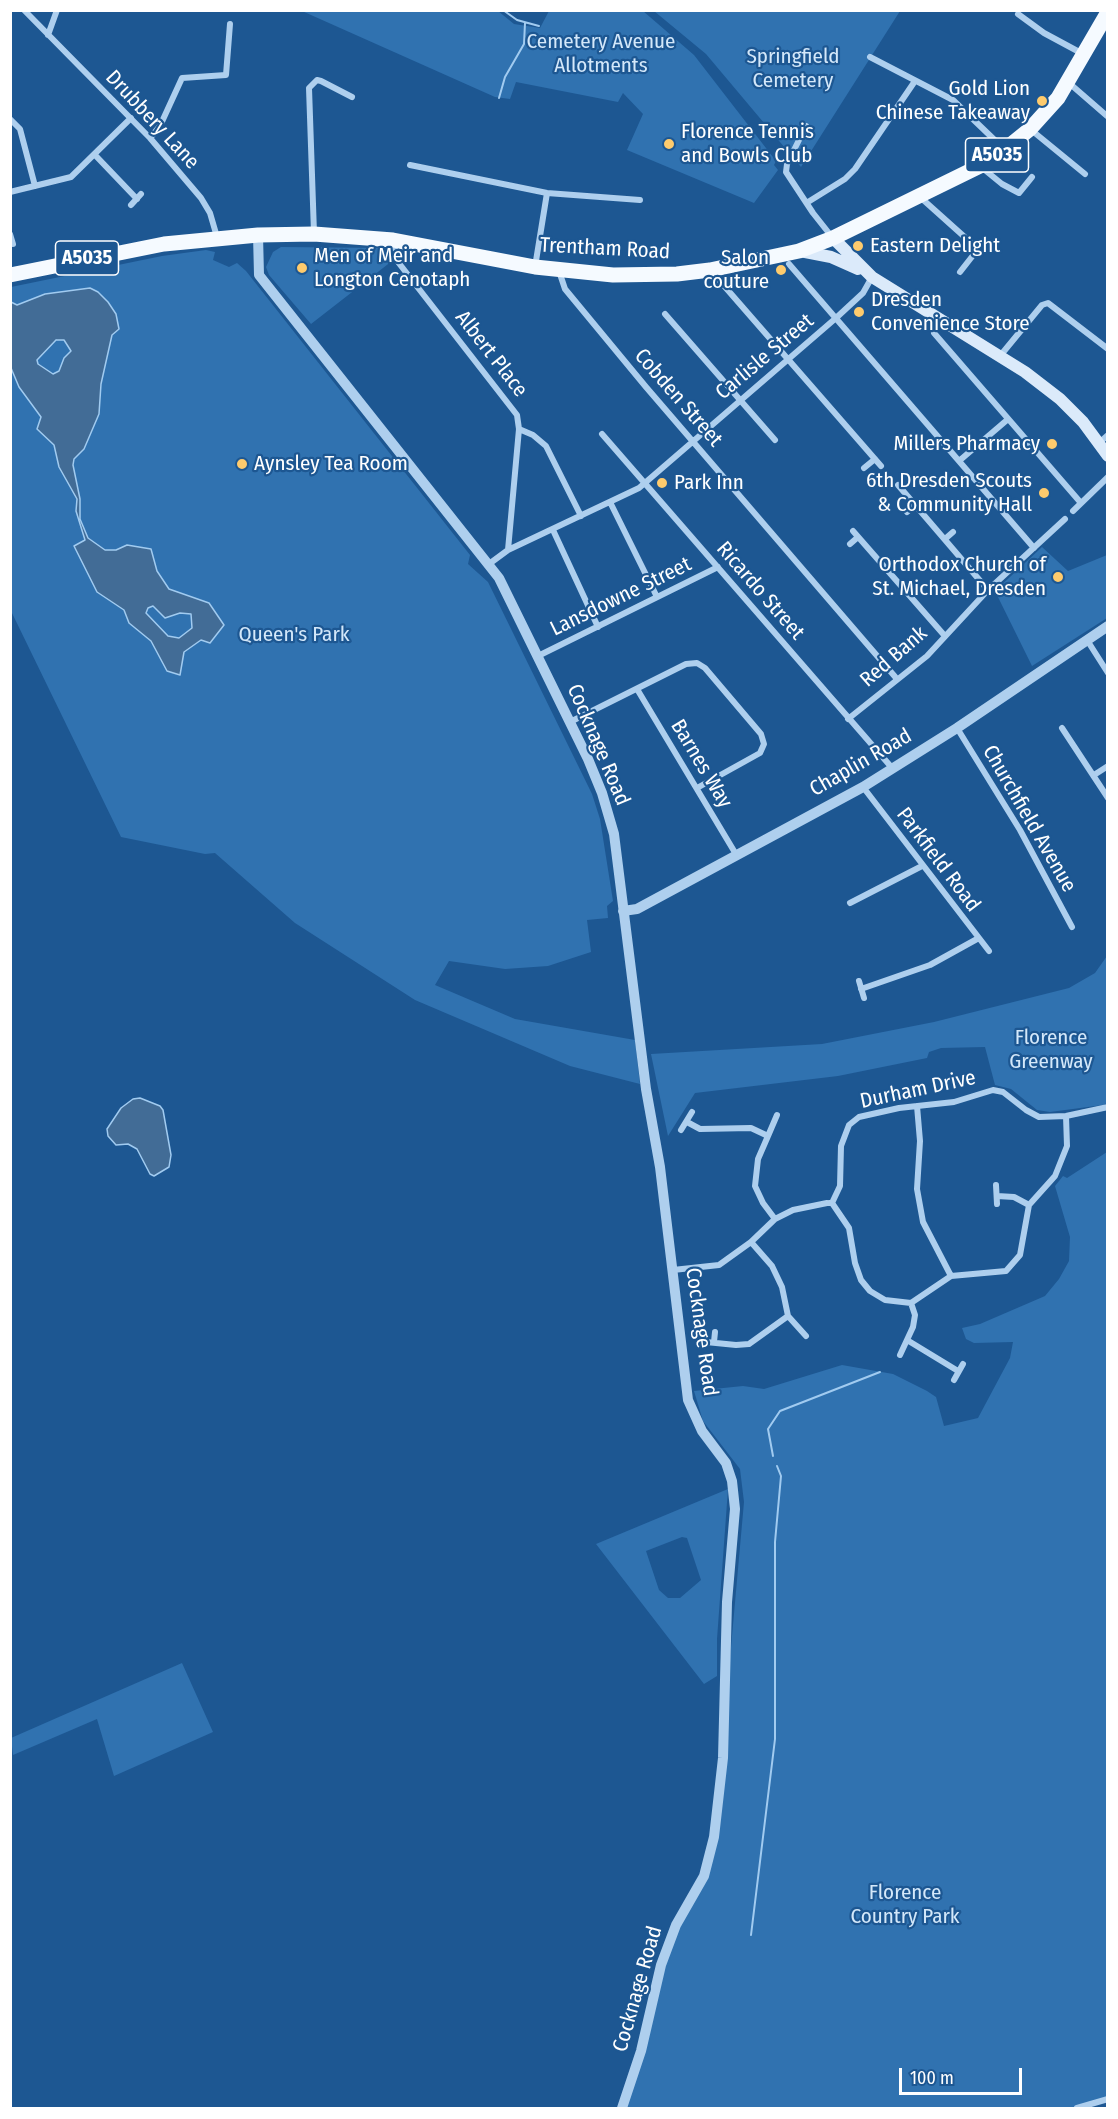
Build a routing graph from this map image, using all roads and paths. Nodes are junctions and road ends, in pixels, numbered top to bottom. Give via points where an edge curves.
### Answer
1 (24, 10) edge
2 (57, 10) edge
3 (1107, 12) edge
4 (1018, 14) dead end
5 (230, 24) dead end
6 (1102, 31) edge
7 (48, 35) junction
8 (1083, 54) junction
9 (870, 57) dead end
10 (915, 81) junction
11 (1068, 82) junction
12 (352, 97) dead end
13 (1107, 116) edge
14 (131, 118) junction
15 (10, 119) edge
16 (806, 126) dead end
17 (1030, 129) junction
18 (150, 138) junction
19 (1004, 150) junction
20 (95, 155) junction
21 (410, 165) dead end
22 (980, 166) junction
23 (1085, 174) dead end
24 (1032, 177) dead end
25 (35, 186) junction
26 (10, 192) edge
27 (547, 193) junction
28 (918, 194) junction
29 (640, 200) dead end
30 (808, 202) junction
31 (131, 205) dead end
32 (10, 234) edge
33 (314, 234) junction
34 (258, 235) junction
35 (217, 237) junction
36 (833, 238) junction
37 (393, 240) junction
38 (20, 243) dead end
39 (12, 244) edge
40 (800, 259) junction
41 (789, 264) dead end
42 (535, 267) junction
43 (710, 270) junction
44 (559, 271) junction
45 (795, 271) junction
46 (960, 272) dead end
47 (10, 275) edge
48 (870, 275) junction
49 (665, 314) dead end
50 (836, 318) junction
51 (933, 333) dead end
52 (1107, 349) edge
53 (1000, 356) junction
54 (787, 359) junction
55 (739, 400) junction
56 (1007, 420) junction
57 (519, 429) junction
58 (768, 432) junction
59 (602, 434) dead end
60 (762, 438) dead end
61 (1103, 439) edge
62 (775, 440) dead end
63 (693, 441) junction
64 (1107, 456) edge
65 (875, 459) junction
66 (959, 461) junction
67 (881, 466) dead end
68 (864, 468) dead end
69 (1107, 477) edge
70 (645, 483) junction
71 (898, 485) dead end
72 (610, 502) junction
73 (1081, 503) junction
74 (915, 505) junction
75 (1000, 508) junction
76 (1073, 511) dead end
77 (907, 512) dead end
78 (994, 514) dead end
79 (581, 516) junction
80 (1065, 519) dead end
81 (553, 530) junction
82 (853, 531) dead end
83 (953, 532) dead end
84 (858, 537) junction
85 (945, 539) junction
86 (850, 544) dead end
87 (1034, 548) junction
88 (508, 550) junction
89 (489, 564) junction
90 (718, 567) junction
91 (988, 590) junction
92 (657, 597) junction
93 (1107, 626) edge
94 (598, 627) junction
95 (944, 635) junction
96 (1087, 640) junction
97 (538, 656) junction
98 (1107, 673) edge
99 (897, 679) junction
100 (637, 689) junction
101 (848, 719) junction
102 (570, 722) junction
103 (957, 728) junction
104 (1062, 728) dead end
105 (1107, 766) edge
106 (893, 769) junction
107 (1094, 775) junction
108 (863, 787) junction
109 (697, 788) junction
110 (1107, 798) edge
111 (737, 856) junction
112 (922, 866) junction
113 (850, 903) dead end
114 (623, 911) junction
115 (1072, 927) dead end
116 (977, 939) junction
117 (989, 951) dead end
118 (859, 981) dead end
119 (861, 989) junction
120 (864, 998) dead end
121 (917, 1106) junction
122 (1107, 1107) edge
123 (692, 1112) dead end
124 (777, 1115) dead end
125 (1066, 1116) junction
126 (687, 1122) junction
127 (681, 1130) dead end
128 (768, 1136) junction
129 (996, 1185) dead end
130 (997, 1196) junction
131 (829, 1203) junction
132 (997, 1204) dead end
133 (1029, 1205) junction
134 (775, 1219) junction
135 (751, 1242) junction
136 (673, 1270) junction
137 (951, 1276) junction
138 (911, 1303) junction
139 (788, 1316) junction
140 (715, 1332) dead end
141 (806, 1336) dead end
142 (907, 1340) junction
143 (900, 1355) dead end
144 (963, 1364) dead end
145 (958, 1371) junction
146 (954, 1380) dead end
147 (1107, 2099) edge
148 (622, 2109) edge
149 (1077, 2109) edge

1 - 7 street, Drubbery Lane
2 - 7 street
3 - 6 main road, Trentham Road / A5035
4 - 8 street
5 - 18 street via 226,75 182,78 160,126
6 - 8 main road, Trentham Road / A5035
7 - 14 street, Drubbery Lane
8 - 11 main road, Trentham Road / A5035
9 - 10 street
10 - 19 street via 952,100
10 - 30 street via 855,169
11 - 13 street
11 - 17 main road, Trentham Road / A5035
12 - 33 street via 317,80 309,88
14 - 18 street, Drubbery Lane
14 - 20 street
15 - 25 street via 20,129
16 - 30 street via 785,168
17 - 19 main road, Trentham Road / A5035
17 - 23 street
18 - 35 street, Drubbery Lane via 201,198
19 - 22 main road, Trentham Road / A5035
20 - 25 street via 71,177
20 - 31 street via 139,196
21 - 27 street
22 - 24 street via 1019,193
22 - 28 main road, Trentham Road / A5035
25 - 26 street
27 - 29 street
27 - 42 street
28 - 36 main road, Trentham Road / A5035
28 - 46 street via 978,249
30 - 36 street
32 - 39 street
33 - 34 main road, Trentham Road / A5035
33 - 37 main road, Trentham Road / A5035
34 - 35 main road, Trentham Road / A5035
34 - 89 street, Cocknage Road via 259,275
35 - 47 main road, Trentham Road / A5035
36 - 40 main road, Trentham Road / A5035
36 - 48 main road
37 - 42 main road, Trentham Road / A5035
37 - 57 street, Albert Place via 398,262 517,415
38 - 39 street
40 - 43 main road, Trentham Road / A5035
40 - 45 street
40 - 48 main road via 831,256
41 - 45 street
42 - 44 main road, Trentham Road / A5035
43 - 44 main road, Trentham Road / A5035 via 613,275
43 - 54 street
44 - 63 street, Cobden Street via 565,289
45 - 50 street
48 - 50 street, Carlisle Street via 863,292
48 - 53 main road
49 - 55 street
50 - 54 street, Carlisle Street
50 - 66 street
51 - 56 street
52 - 53 street via 1048,303 1042,305
53 - 61 main road via 1060,399
54 - 55 street, Carlisle Street
54 - 65 street
55 - 58 street
55 - 63 street, Carlisle Street
56 - 66 street
56 - 73 street
57 - 79 street, Albert Place via 546,446
57 - 88 street
58 - 60 street
58 - 62 street
59 - 70 street, Ricardo Street
61 - 64 main road
63 - 70 street, Carlisle Street
63 - 99 street, Cobden Street
65 - 67 street
65 - 68 street
66 - 75 street
69 - 73 street
70 - 72 street, Carlisle Street
70 - 90 street, Ricardo Street
71 - 74 street
72 - 79 street, Carlisle Street
72 - 92 street
73 - 76 street
74 - 77 street
74 - 85 street
75 - 78 street
75 - 87 street
79 - 81 street, Carlisle Street
80 - 87 street, Red Bank
81 - 88 street, Carlisle Street
81 - 94 street
82 - 84 street
83 - 85 street
84 - 86 street
84 - 95 street
85 - 91 street
87 - 91 street, Red Bank
88 - 89 street, Carlisle Street
89 - 97 street, Cocknage Road
90 - 92 street, Lansdowne Street
90 - 101 street, Ricardo Street
91 - 95 street, Red Bank
92 - 94 street, Lansdowne Street
93 - 96 street, Chaplin Road
94 - 97 street, Lansdowne Street
95 - 99 street, Red Bank via 927,656
96 - 98 street
96 - 103 street, Chaplin Road
97 - 102 street, Cocknage Road
99 - 101 street, Red Bank
100 - 102 street
100 - 109 street, Barnes Way
100 - 109 street via 686,664 697,663 761,734 764,744 760,753
101 - 106 street, Ricardo Street
102 - 114 street, Cocknage Road via 602,793 614,834
103 - 106 street, Chaplin Road
103 - 115 street, Churchfield Avenue via 1020,830
104 - 107 street
105 - 107 street
106 - 108 street, Chaplin Road
107 - 110 street
108 - 111 street, Chaplin Road
108 - 112 street, Parkfield Road
109 - 111 street, Barnes Way
111 - 114 street, Chaplin Road via 637,909
112 - 113 street
112 - 116 street, Parkfield Road
114 - 136 street, Cocknage Road
116 - 117 street, Parkfield Road
116 - 119 street via 930,965
118 - 119 street
119 - 120 street
121 - 125 street, Durham Drive via 954,1102 993,1090 1003,1092 1039,1117
121 - 131 street, Durham Drive via 859,1117 849,1125 840,1146 840,1186
121 - 137 street via 917,1189 923,1222
122 - 125 street, Durham Drive
123 - 126 street
124 - 128 street
125 - 133 street via 1067,1146 1056,1176
126 - 127 street
126 - 128 street via 700,1129 751,1128
128 - 134 street via 758,1159 755,1186
129 - 130 street
130 - 132 street
130 - 133 street via 1014,1197
131 - 134 street via 793,1210
131 - 138 street via 849,1228 861,1280 870,1292 885,1300
133 - 137 street via 1020,1255 1014,1265 1006,1271
134 - 135 street
135 - 136 street via 719,1265
135 - 139 street via 772,1266 782,1287
136 - 148 street, Cocknage Road via 688,1400 702,1431 726,1463 735,1509 727,1602 723,1758 714,1837 704,1876 676,1925 661,1965 641,2051
137 - 138 street
138 - 142 street via 914,1327
139 - 140 street via 749,1344 710,1342
139 - 141 street
142 - 143 street
142 - 145 street
144 - 145 street
145 - 146 street
147 - 149 street

